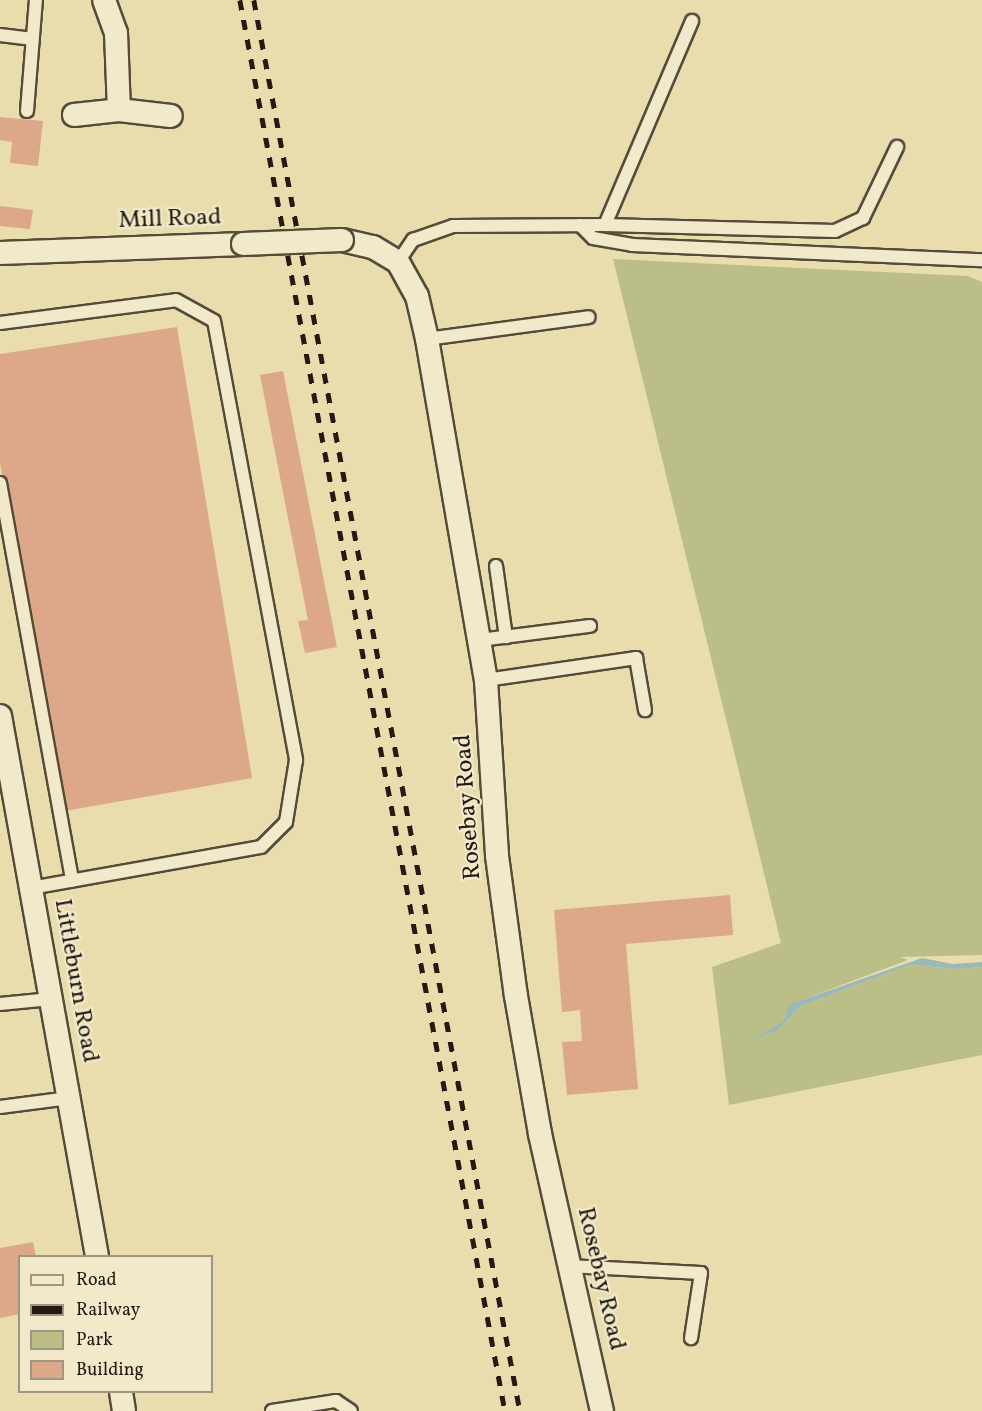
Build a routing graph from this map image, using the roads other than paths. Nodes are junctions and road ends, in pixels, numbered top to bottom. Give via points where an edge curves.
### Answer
1 (36, 0) edge
2 (104, 0) edge
3 (692, 21) dead end
4 (0, 35) edge
5 (33, 39) junction
6 (119, 110) junction
7 (27, 111) dead end
8 (74, 116) dead end
9 (171, 116) dead end
10 (897, 147) dead end
11 (580, 225) junction
12 (604, 225) junction
13 (0, 253) edge
14 (982, 260) edge
15 (398, 262) junction
16 (589, 317) dead end
17 (0, 323) edge
18 (427, 339) junction
19 (0, 483) edge
20 (495, 566) dead end
21 (590, 626) dead end
22 (506, 637) junction
23 (480, 640) junction
24 (486, 680) junction
25 (645, 710) dead end
26 (0, 716) edge
27 (2, 745) edge
28 (72, 881) junction
29 (30, 888) junction
30 (51, 999) junction
31 (0, 1004) edge
32 (69, 1098) junction
33 (0, 1107) edge
34 (97, 1255) edge
35 (568, 1266) junction
36 (691, 1338) dead end
37 (121, 1393) edge
38 (124, 1411) edge
39 (272, 1411) edge
40 (351, 1411) edge
41 (602, 1411) edge

1 - 5 lane
2 - 6 street via 116,33
3 - 12 lane
4 - 5 lane
5 - 7 lane
6 - 8 street
6 - 9 street
10 - 12 lane via 863,218 835,231
11 - 12 lane
11 - 14 lane via 593,238 632,245
11 - 15 lane via 453,226 413,240
13 - 15 street, Mill Road, bridge via 342,240 373,247
15 - 18 street, Rosebay Road via 417,296
16 - 18 lane
17 - 28 lane via 176,300 214,321 296,760 286,822 261,847
18 - 23 street, Rosebay Road
19 - 28 lane
20 - 22 lane
21 - 22 lane
22 - 23 lane
23 - 24 street, Rosebay Road
24 - 25 lane via 636,658
24 - 35 street, Rosebay Road via 497,856 516,996
26 - 27 street, Littleburn Road
27 - 29 street, Littleburn Road
28 - 29 lane
29 - 30 street, Littleburn Road
30 - 31 lane
30 - 32 street, Littleburn Road
32 - 33 lane
32 - 34 street, Littleburn Road
35 - 36 lane via 701,1272
35 - 41 street, Rosebay Road
37 - 38 street
39 - 40 lane via 336,1401

